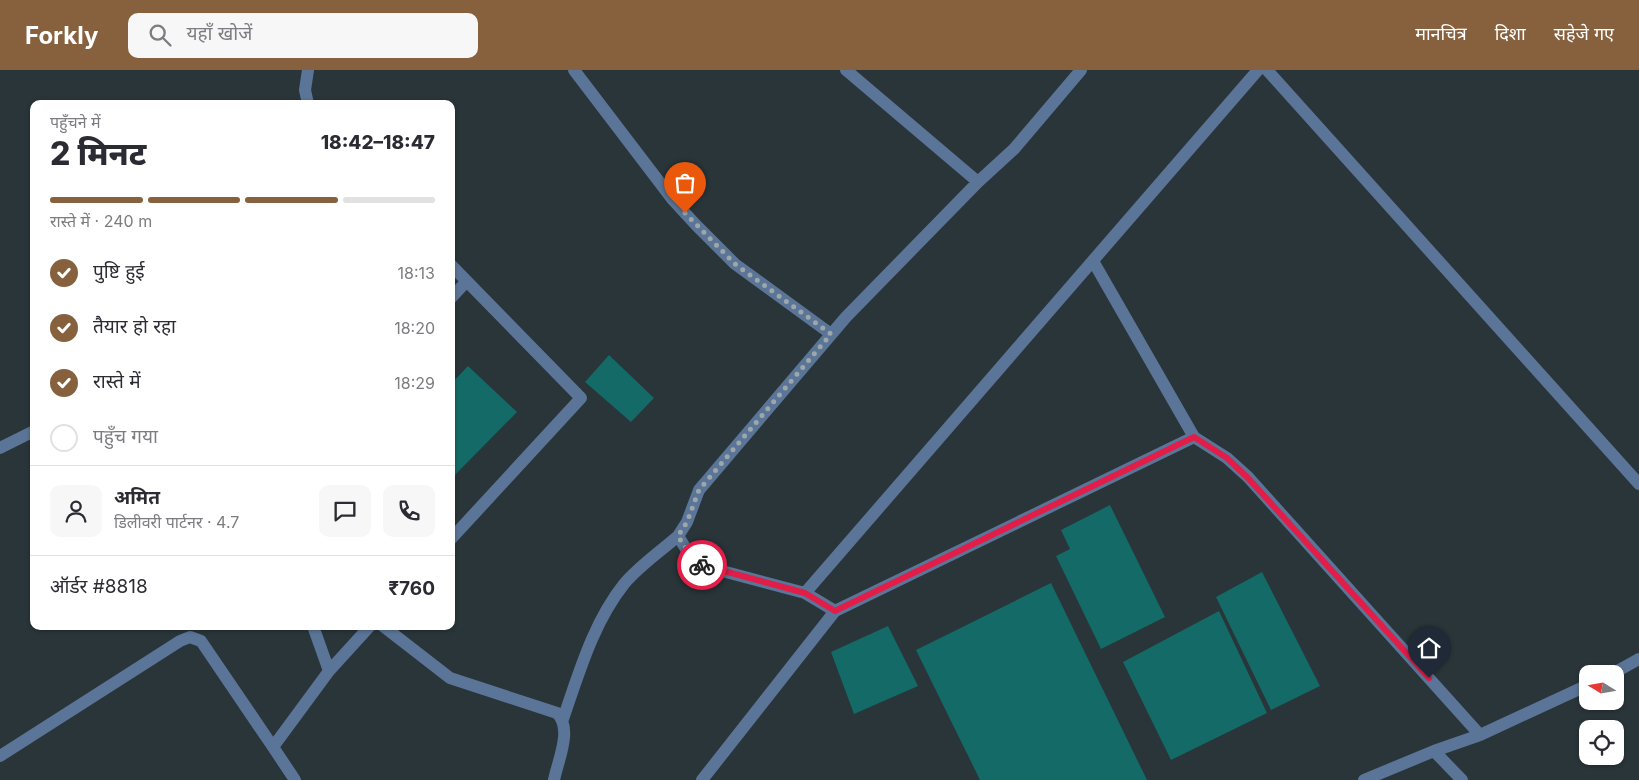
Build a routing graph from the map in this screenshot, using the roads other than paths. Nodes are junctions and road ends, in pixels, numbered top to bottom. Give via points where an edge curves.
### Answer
1 (308, 70) edge
2 (574, 70) edge
3 (846, 70) edge
4 (1082, 70) edge
5 (1258, 70) edge
6 (1267, 70) edge
7 (307, 100) edge
8 (978, 182) junction
9 (1093, 261) junction
10 (455, 270) edge
11 (466, 282) junction
12 (455, 294) edge
13 (831, 334) junction
14 (30, 433) edge
15 (1194, 437) junction
16 (0, 448) edge
17 (1639, 484) edge
18 (455, 535) edge
19 (678, 536) junction
20 (805, 593) junction
21 (835, 611) junction
22 (314, 630) edge
23 (366, 630) edge
24 (388, 630) edge
25 (1639, 659) edge
26 (1624, 667) edge
27 (329, 671) junction
28 (1579, 689) edge
29 (564, 719) junction
30 (1480, 735) junction
31 (273, 747) junction
32 (1434, 751) junction
33 (0, 756) edge
34 (294, 780) edge
35 (554, 780) edge
36 (702, 780) edge
37 (1364, 780) edge
38 (1462, 780) edge

1 - 7 street
2 - 13 street via 696,225 735,264
3 - 8 street
4 - 8 street via 1014,149
5 - 9 street
6 - 17 street
8 - 13 street
9 - 15 street
9 - 20 street
10 - 11 street
11 - 12 street
11 - 18 street via 581,398
13 - 19 street via 699,490
14 - 16 street
15 - 21 street
15 - 30 street via 1227,458 1248,478
19 - 20 street via 699,564
19 - 29 street via 633,574 605,612 588,648
20 - 21 street
21 - 36 street
22 - 27 street
23 - 27 street
24 - 29 street via 450,678 549,709
25 - 26 street
27 - 31 street
28 - 30 street
29 - 35 street via 565,732
30 - 32 street
31 - 33 street via 202,641 190,637
31 - 34 street
32 - 37 street
32 - 38 street

